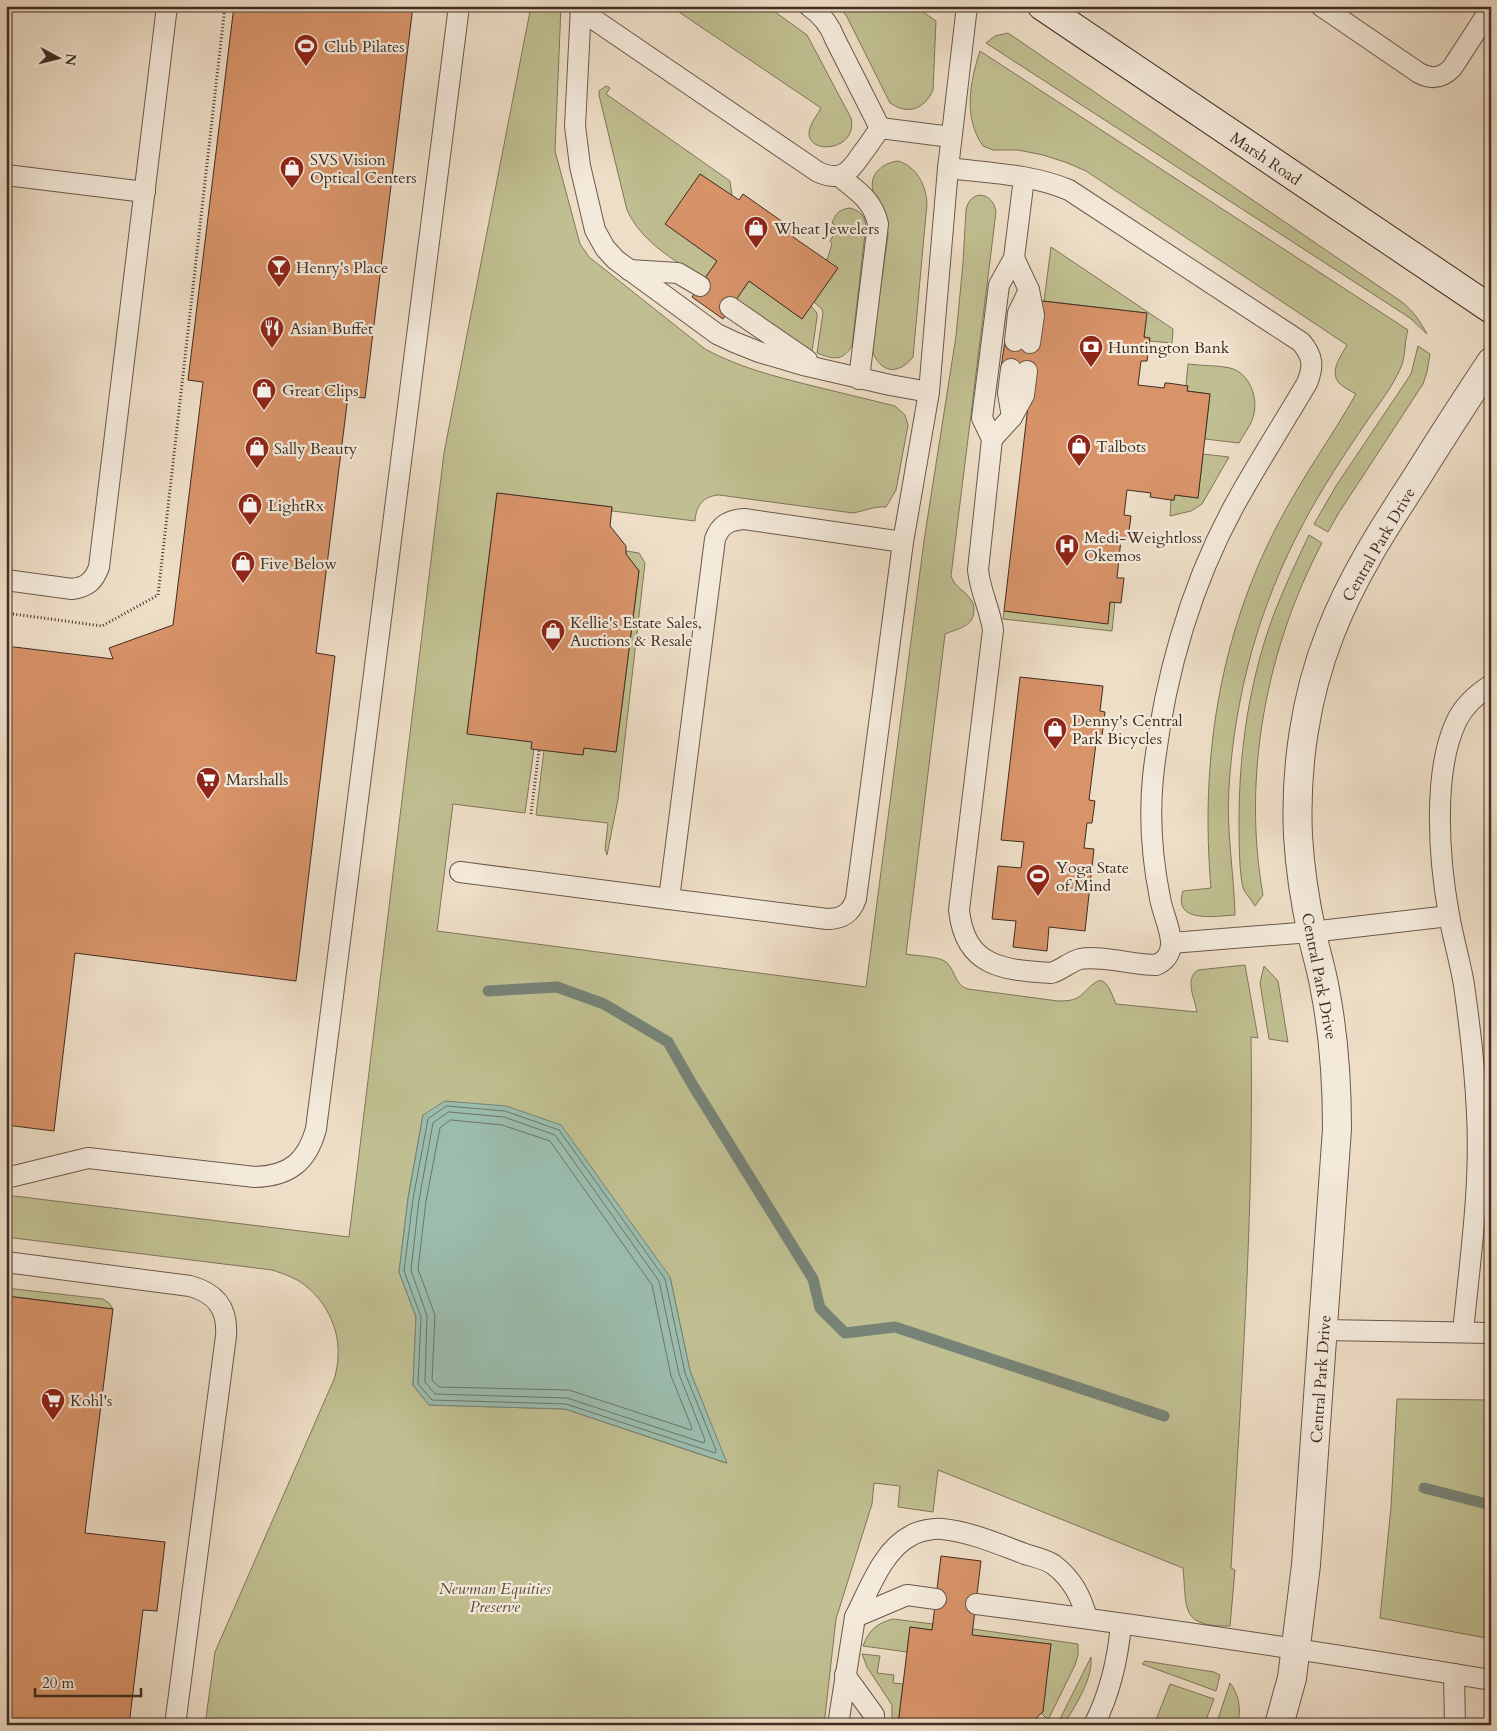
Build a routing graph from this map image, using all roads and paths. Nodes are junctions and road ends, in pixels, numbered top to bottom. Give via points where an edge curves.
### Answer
1 (168, 6) edge
2 (225, 6) edge
3 (459, 6) edge
4 (809, 6) edge
5 (967, 6) edge
6 (1042, 6) edge
7 (1321, 6) edge
8 (581, 8) edge
9 (1491, 8) edge
10 (880, 128) junction
11 (951, 137) junction
12 (948, 168) junction
13 (6, 175) edge
14 (839, 176) junction
15 (1024, 178) junction
16 (145, 192) junction
17 (1014, 258) junction
18 (629, 270) junction
19 (700, 286) dead end
20 (730, 308) dead end
21 (1491, 309) edge
22 (1022, 342) dead end
23 (1491, 362) edge
24 (820, 369) junction
25 (1019, 370) dead end
26 (859, 379) junction
27 (928, 392) junction
28 (992, 439) junction
29 (903, 542) junction
30 (6, 580) edge
31 (6, 613) edge
32 (1491, 685) edge
33 (539, 750) dead end
34 (530, 814) dead end
35 (460, 872) dead end
36 (669, 899) junction
37 (1449, 916) junction
38 (1311, 932) junction
39 (1171, 943) junction
40 (6, 1178) edge
41 (6, 1262) edge
42 (1324, 1330) junction
43 (1463, 1332) junction
44 (1491, 1333) edge
45 (936, 1599) dead end
46 (976, 1604) dead end
47 (855, 1618) junction
48 (1087, 1618) junction
49 (1122, 1624) junction
50 (1297, 1648) junction
51 (1454, 1674) junction
52 (845, 1675) junction
53 (1491, 1680) edge
54 (175, 1725) edge
55 (838, 1725) edge
56 (873, 1725) edge
57 (1094, 1725) edge
58 (1280, 1725) edge
59 (1455, 1725) edge

1 - 16 lane
2 - 31 path via 158,595 102,626
3 - 40 lane via 312,1143 294,1166 269,1177 88,1158
4 - 10 lane via 832,30
5 - 11 lane
6 - 21 street, Marsh Road
7 - 9 lane via 1419,73 1437,78 1452,68
8 - 14 lane via 818,172
8 - 18 lane via 575,126 580,166 594,230 605,248
10 - 11 lane
10 - 14 lane via 852,168
11 - 12 lane
12 - 15 lane
12 - 27 lane
13 - 16 lane
14 - 26 lane via 871,204 878,224
15 - 17 lane
15 - 39 lane via 1045,181 1069,190 1301,342 1311,359 1312,371 1307,383 1234,507 1210,556 1174,660 1163,708 1152,788 1153,854
16 - 30 lane via 99,567 88,584 81,587
17 - 22 lane via 1029,290 1034,315
17 - 28 lane via 999,285 982,418
18 - 19 lane via 678,273
18 - 24 lane via 717,334 759,352
20 - 24 lane
23 - 38 street, Central Park Drive via 1377,539 1329,635 1303,739 1298,787 1298,836
24 - 26 lane
25 - 28 lane via 1008,393 1012,417
26 - 27 lane
27 - 29 lane
28 - 39 lane via 978,570 992,619 993,640 959,910 961,925 974,950 994,965 1044,972 1059,971 1079,960 1092,958 1156,965 1170,953
29 - 36 lane via 852,908 837,919 827,919
29 - 36 lane via 744,520 733,520 718,532
32 - 37 lane via 1469,703 1458,719 1446,755 1440,827
33 - 34 path
35 - 36 lane
37 - 38 lane
37 - 43 lane via 1473,1052 1477,1115 1478,1178
38 - 39 lane
38 - 42 street, Central Park Drive via 1325,989 1337,1088 1336,1162
41 - 54 lane via 190,1286 210,1295 224,1313 226,1336
42 - 43 lane
42 - 50 street, Central Park Drive
43 - 44 lane
45 - 47 lane via 907,1595
46 - 48 lane
47 - 48 lane via 895,1546 913,1534 940,1529 967,1533 1052,1563 1075,1588
47 - 52 lane
48 - 49 lane
49 - 50 lane
49 - 57 lane via 1114,1672
50 - 51 lane
50 - 58 street, Central Park Drive
51 - 53 lane
51 - 59 lane
52 - 55 lane
52 - 56 lane via 874,1715

